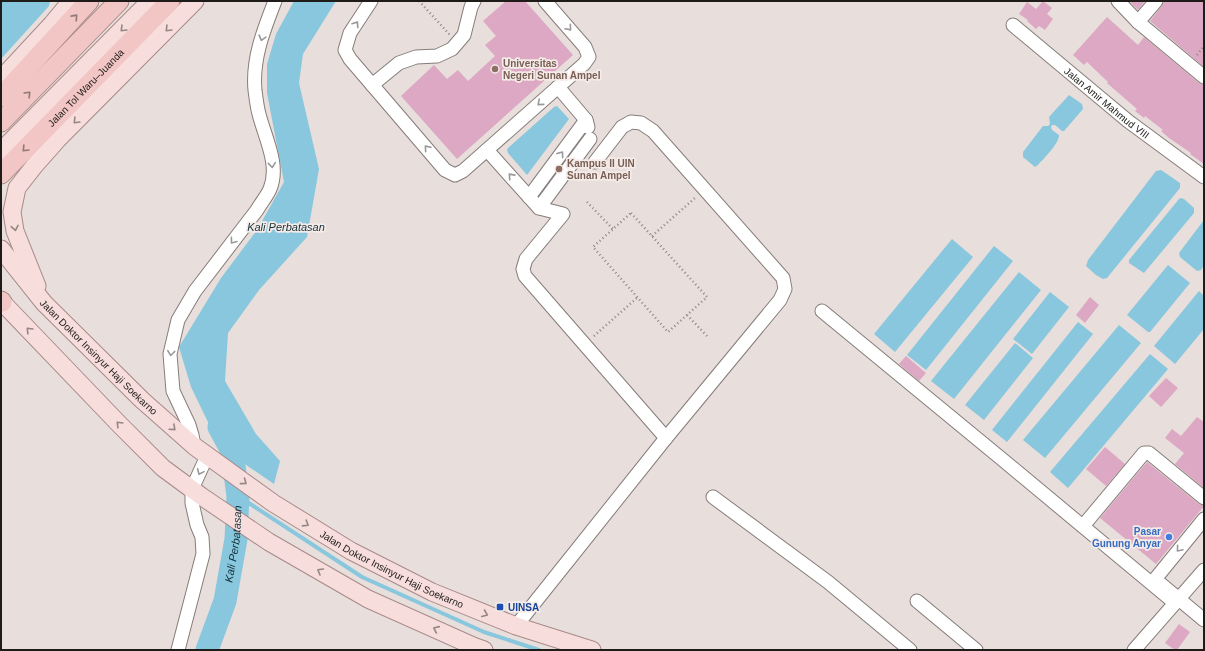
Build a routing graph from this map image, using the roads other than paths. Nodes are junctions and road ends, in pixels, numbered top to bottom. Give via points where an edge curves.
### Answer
1 (71, 1) edge
2 (89, 1) edge
3 (119, 1) edge
4 (150, 1) edge
5 (170, 1) edge
6 (195, 1) edge
7 (275, 1) edge
8 (371, 1) edge
9 (474, 1) edge
10 (545, 1) edge
11 (1118, 1) edge
12 (1156, 1) edge
13 (1138, 22) junction
14 (1013, 25) dead end
15 (1204, 77) edge
16 (1, 79) edge
17 (372, 85) junction
18 (558, 88) junction
19 (1, 97) edge
20 (586, 120) junction
21 (1, 122) edge
22 (590, 139) junction
23 (487, 150) junction
24 (1, 151) edge
25 (1, 174) edge
26 (1204, 177) edge
27 (529, 197) junction
28 (539, 208) junction
29 (1, 249) edge
30 (20, 274) junction
31 (1, 275) edge
32 (1, 301) edge
33 (44, 303) junction
34 (822, 311) dead end
35 (666, 438) junction
36 (205, 454) junction
37 (197, 492) junction
38 (713, 497) dead end
39 (1204, 498) edge
40 (1204, 519) edge
41 (1083, 526) junction
42 (1204, 570) edge
43 (917, 601) dead end
44 (1177, 601) junction
45 (1204, 620) edge
46 (516, 626) junction
47 (178, 650) edge
48 (484, 650) edge
49 (592, 650) edge
50 (910, 650) edge
51 (976, 650) edge
52 (1134, 650) edge

1 - 16 main road
19 -> 2 highway
21 -> 3 highway
4 -> 24 main road
5 -> 25 highway, Jalan Tol Waru–Juanda
6 -> 33 main road via 58,140 17,188 12,212 15,231
7 -> 36 street via 264,28 255,71 259,113 274,169 271,185 257,210 195,290 178,320 170,354 173,391 192,435
17 -> 8 street via 345,50 350,33
9 - 17 street via 464,34 452,48 437,56 416,57 398,63
10 -> 18 street via 585,47 589,57
11 - 13 street
12 - 13 street
13 - 15 street
14 - 26 street, Jalan Amir Mahmud VIII via 1128,121
23 -> 17 street via 455,175 446,170
18 - 20 street
18 -> 23 street
20 - 22 street
27 -> 20 street
22 - 28 street
22 - 35 street via 596,162 622,127 631,122 641,123 653,132 783,278 785,289 780,300
27 -> 23 street
27 - 28 street
28 - 35 street via 563,214 526,259 523,269 525,276
29 - 30 main road, Jalan Doktor Insinyur Haji Soekarno
30 - 31 main road via 6,272
30 - 33 main road, Jalan Doktor Insinyur Haji Soekarno
37 -> 32 main road via 164,468 118,424
33 -> 36 main road, Jalan Doktor Insinyur Haji Soekarno via 142,400
34 - 41 street
35 - 46 street
36 -> 37 street
36 -> 46 main road, Jalan Doktor Insinyur Haji Soekarno via 273,503 351,551 432,592
37 - 47 street via 192,503 202,537 203,554
48 -> 37 main road via 368,598 269,542
38 - 50 street via 828,582
39 - 41 street via 1146,452
40 -> 44 street via 1156,578
41 - 44 street
42 - 44 street
43 - 51 street
44 - 45 street
44 - 52 street
46 - 49 main road, Jalan Doktor Insinyur Haji Soekarno

